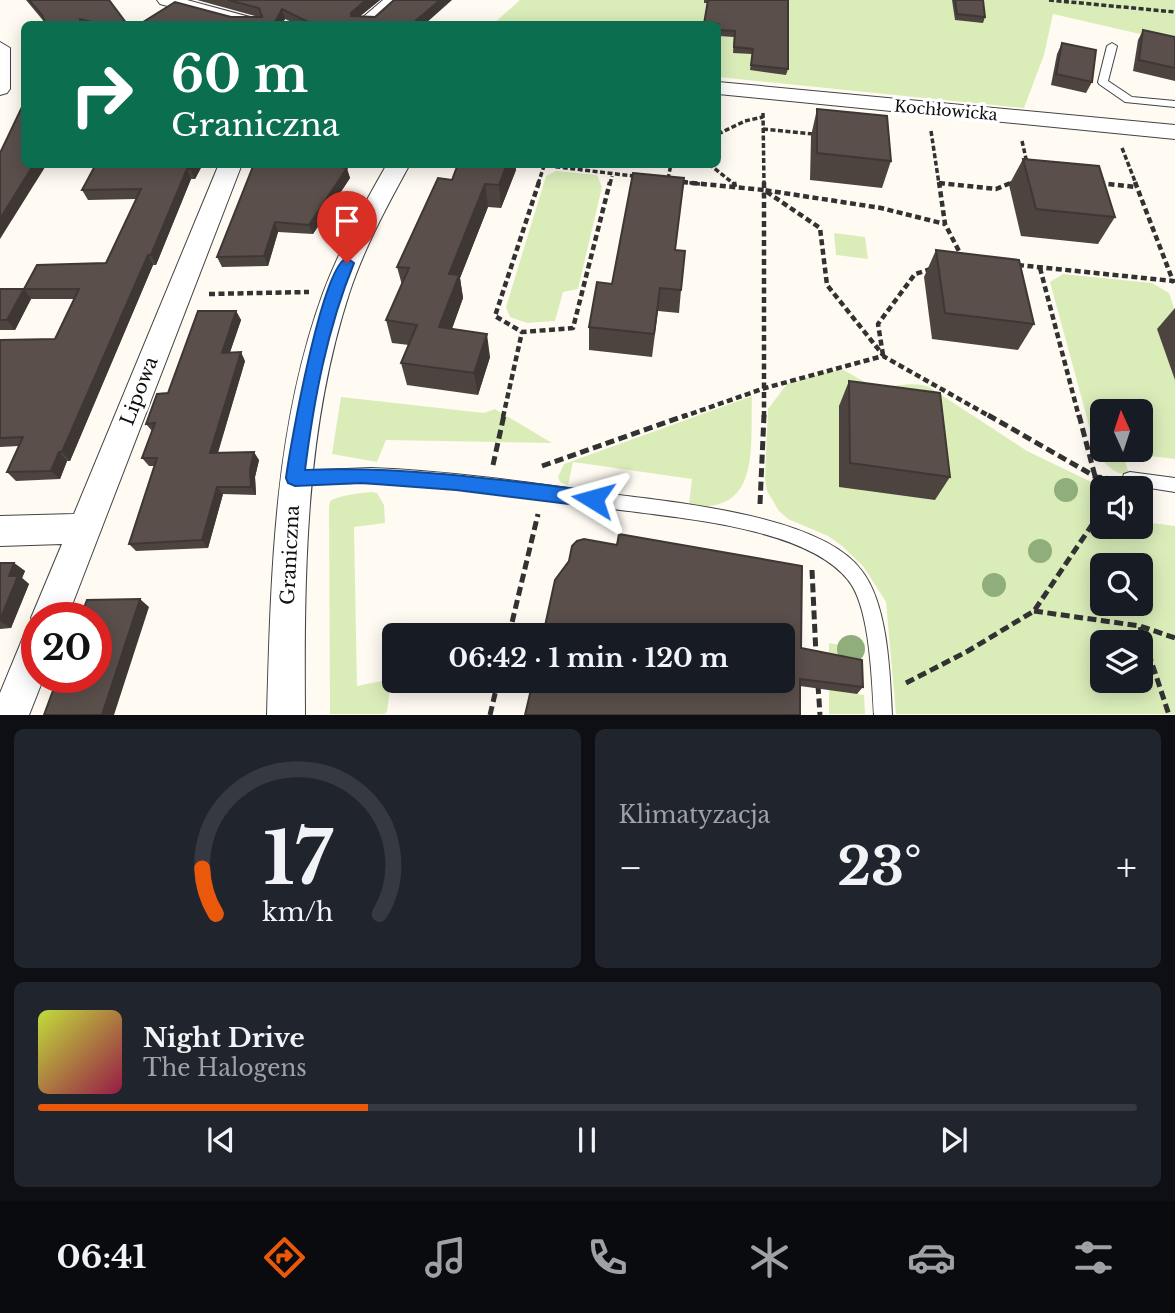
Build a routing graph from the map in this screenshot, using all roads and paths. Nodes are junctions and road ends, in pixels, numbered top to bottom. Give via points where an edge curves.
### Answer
1 (166, 0) edge
2 (240, 0) edge
3 (394, 0) edge
4 (1049, 0) edge
5 (1175, 12) edge
6 (219, 15) junction
7 (242, 21) edge
8 (368, 21) edge
9 (1112, 46) dead end
10 (0, 48) edge
11 (721, 88) edge
12 (0, 89) edge
13 (765, 92) junction
14 (1175, 104) edge
15 (928, 108) junction
16 (762, 117) junction
17 (763, 129) junction
18 (1175, 132) edge
19 (721, 133) edge
20 (815, 134) edge
21 (1022, 138) dead end
22 (1122, 147) dead end
23 (230, 168) edge
24 (397, 168) edge
25 (543, 168) edge
26 (559, 168) edge
27 (670, 168) edge
28 (715, 168) edge
29 (612, 175) junction
30 (1030, 176) edge
31 (668, 179) junction
32 (1019, 180) dead end
33 (939, 183) junction
34 (1096, 183) edge
35 (736, 187) junction
36 (1136, 187) junction
37 (764, 190) junction
38 (945, 224) junction
39 (951, 263) edge
40 (1014, 265) edge
41 (939, 267) edge
42 (1040, 268) junction
43 (1174, 283) edge
44 (335, 291) junction
45 (177, 295) junction
46 (522, 332) junction
47 (883, 356) junction
48 (765, 388) junction
49 (541, 467) dead end
50 (1094, 476) edge
51 (1096, 476) edge
52 (295, 478) junction
53 (1153, 482) edge
54 (489, 485) junction
55 (1175, 485) edge
56 (544, 492) junction
57 (760, 526) junction
58 (1090, 528) edge
59 (85, 529) junction
60 (0, 531) edge
61 (810, 544) junction
62 (55, 602) edge
63 (1034, 611) junction
64 (512, 623) edge
65 (1140, 626) junction
66 (1175, 638) edge
67 (817, 662) edge
68 (817, 675) edge
69 (21, 688) edge
70 (495, 693) edge
71 (883, 695) junction
72 (10, 715) edge
73 (286, 715) edge
74 (490, 715) edge
75 (820, 715) edge
76 (883, 715) edge
77 (1168, 715) edge

1 - 6 street
2 - 6 street
3 - 8 street
4 - 5 path
6 - 7 street
9 - 14 lane via 1104,82 1129,100
10 - 12 street
11 - 13 street, Kochłowicka
13 - 15 street, Kochłowicka
13 - 16 path
15 - 18 street, Kochłowicka
15 - 33 path
16 - 17 path
16 - 19 path
17 - 20 path
17 - 37 path
21 - 30 path
22 - 36 path
23 - 45 street, Lipowa
24 - 44 street, Graniczna
25 - 46 path via 495,316
26 - 29 path
27 - 31 path
28 - 35 path
29 - 31 path
29 - 46 path via 573,328
31 - 35 path
32 - 33 path via 996,189
33 - 38 path
34 - 36 path
35 - 37 path
36 - 43 path
37 - 38 path via 881,208
37 - 47 path via 820,228 827,285
37 - 48 path
38 - 39 path via 963,259
40 - 42 path
41 - 47 path via 915,274 878,324
42 - 43 path
42 - 51 path
44 - 45 path
44 - 52 street, Graniczna via 307,397
45 - 59 street, Lipowa
46 - 54 path
47 - 48 path
47 - 50 path
48 - 49 path
48 - 57 path
52 - 54 lane via 362,475
52 - 73 street, Graniczna
53 - 55 lane
54 - 56 lane
56 - 57 lane
56 - 64 path
57 - 61 lane
58 - 63 path
59 - 60 street
59 - 62 street, Lipowa
61 - 67 path
61 - 71 lane via 857,576 869,601
63 - 65 path
63 - 71 path via 968,652
65 - 66 path
65 - 77 path
68 - 75 path
69 - 72 street
70 - 74 path
71 - 76 lane

